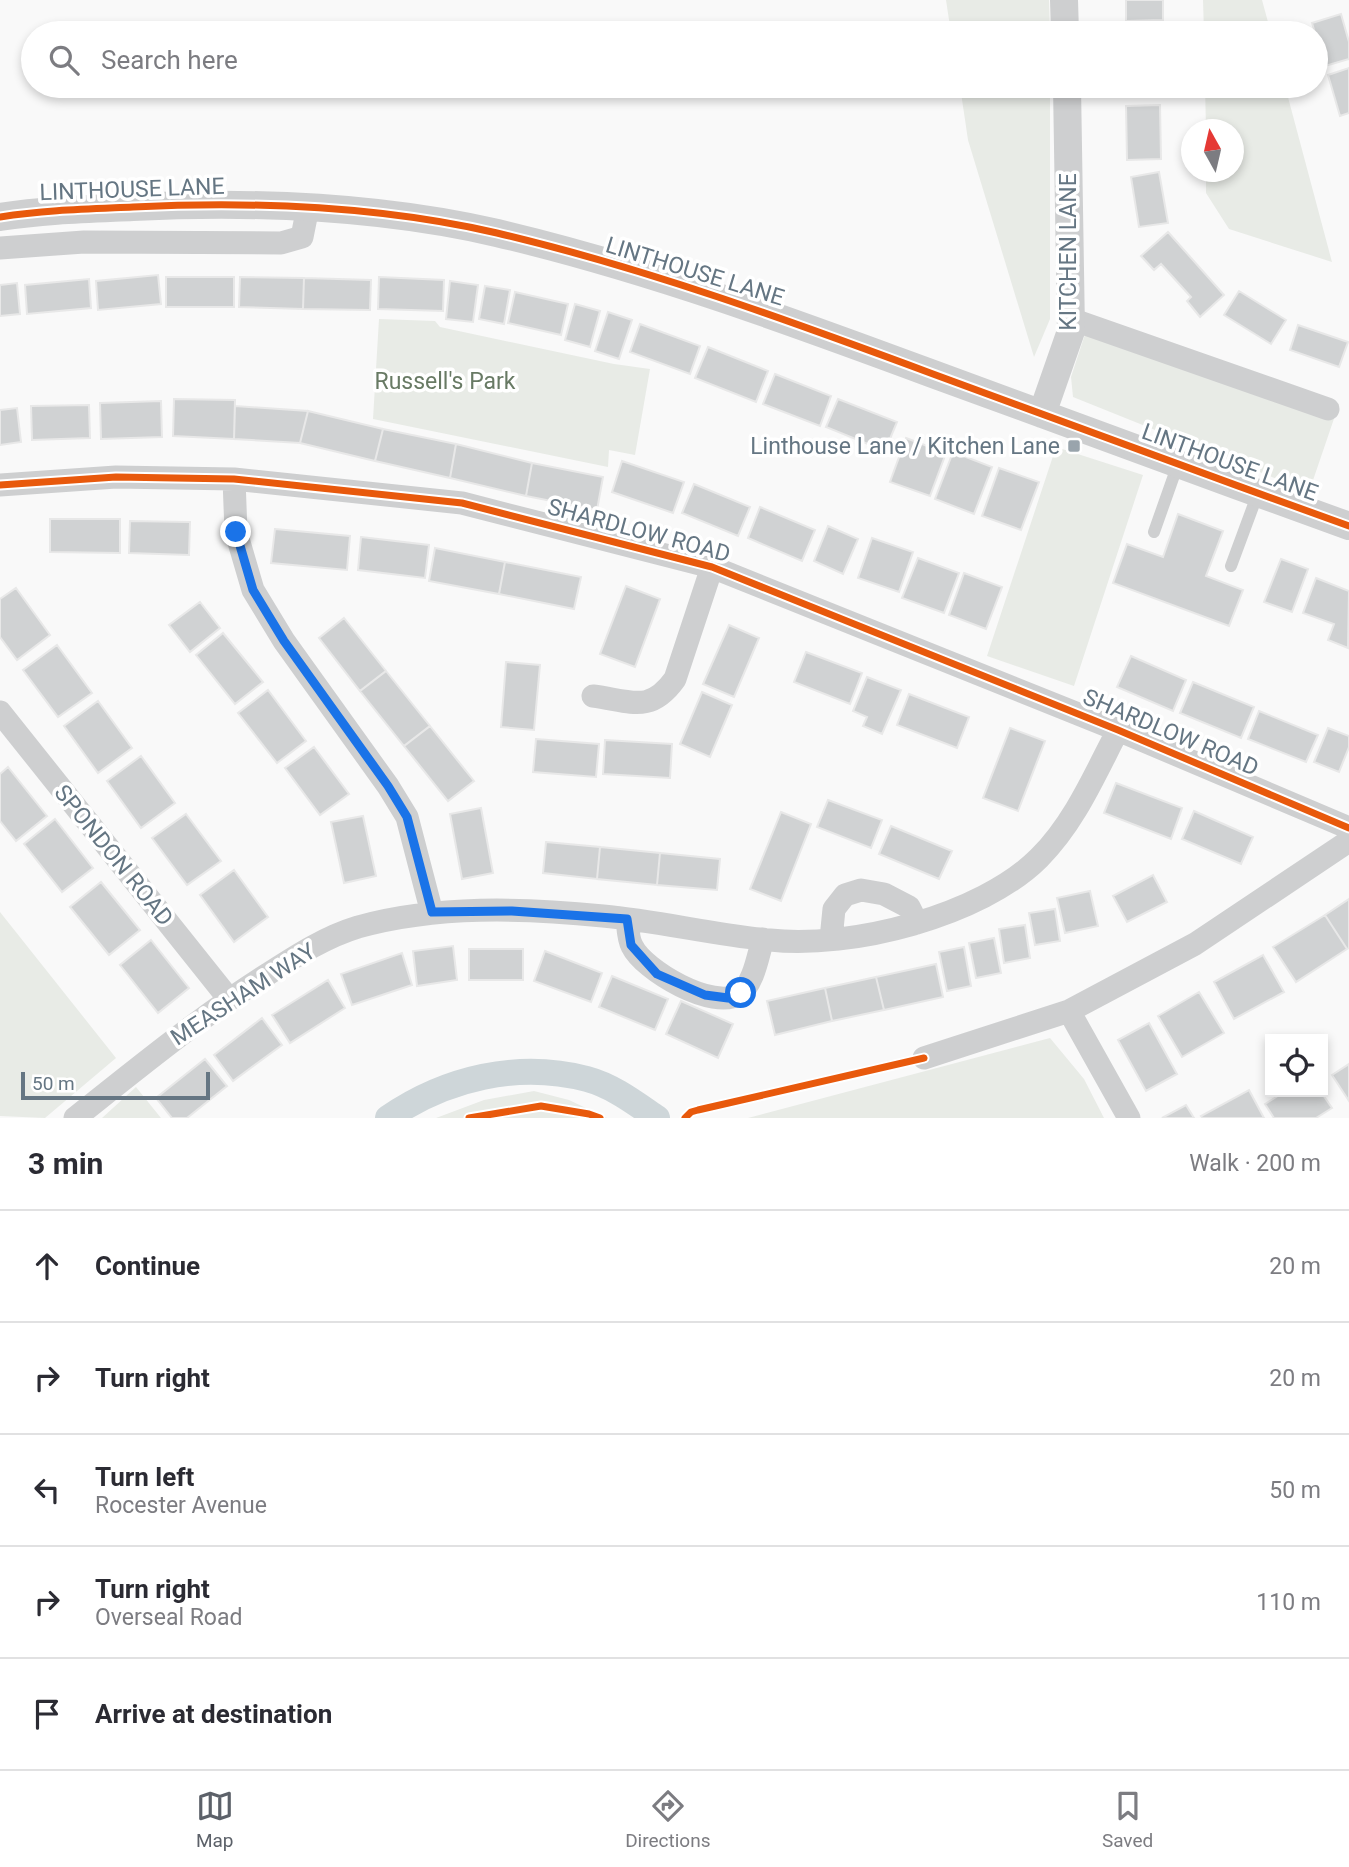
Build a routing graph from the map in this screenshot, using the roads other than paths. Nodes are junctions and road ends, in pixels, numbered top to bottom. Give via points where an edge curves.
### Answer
1 (1064, 0) edge
2 (1065, 21) edge
3 (1067, 98) edge
4 (308, 207) junction
5 (0, 217) edge
6 (0, 248) edge
7 (1071, 319) junction
8 (1328, 409) dead end
9 (1042, 414) junction
10 (1178, 464) junction
11 (234, 479) junction
12 (0, 485) edge
13 (1258, 493) junction
14 (1349, 526) edge
15 (1154, 532) dead end
16 (1231, 566) dead end
17 (712, 567) junction
18 (593, 696) dead end
19 (0, 712) edge
20 (1118, 730) junction
21 (1349, 828) edge
22 (1349, 841) edge
23 (432, 912) junction
24 (627, 919) junction
25 (917, 923) junction
26 (762, 939) junction
27 (831, 939) junction
28 (229, 999) junction
29 (1069, 1011) junction
30 (925, 1058) dead end
31 (75, 1118) edge
32 (1129, 1118) edge

1 - 2 street
3 - 7 street, KITCHEN LANE
4 - 5 street, LINTHOUSE LANE via 182,205
4 - 6 street via 302,237 281,243 84,242
4 - 9 street, LINTHOUSE LANE via 496,233 590,259 753,307
7 - 8 street
7 - 9 street, KITCHEN LANE via 1071,331
9 - 10 street, LINTHOUSE LANE
10 - 13 street, LINTHOUSE LANE
10 - 15 lane
11 - 12 street, SHARDLOW ROAD via 116,477
11 - 17 street, SHARDLOW ROAD via 462,503
11 - 23 street via 236,532 253,590 407,817
13 - 14 street, LINTHOUSE LANE
13 - 16 lane
17 - 18 street via 675,679 665,694 649,703
17 - 20 street, SHARDLOW ROAD
19 - 28 street, SPONDON ROAD
20 - 21 street, SHARDLOW ROAD
20 - 25 street, MEASHAM WAY via 1070,820 1039,858 973,903
22 - 29 street via 1195,944
23 - 24 street, MEASHAM WAY via 512,911
23 - 28 street, MEASHAM WAY via 357,928 310,947
24 - 26 street, MEASHAM WAY
24 - 26 street via 631,945 657,974 705,995 728,998 741,993 752,975
25 - 27 street, MEASHAM WAY
25 - 27 street via 909,907 884,894 861,890 845,895 834,909
26 - 27 street, MEASHAM WAY
28 - 31 street, MEASHAM WAY
29 - 30 street
29 - 32 street

